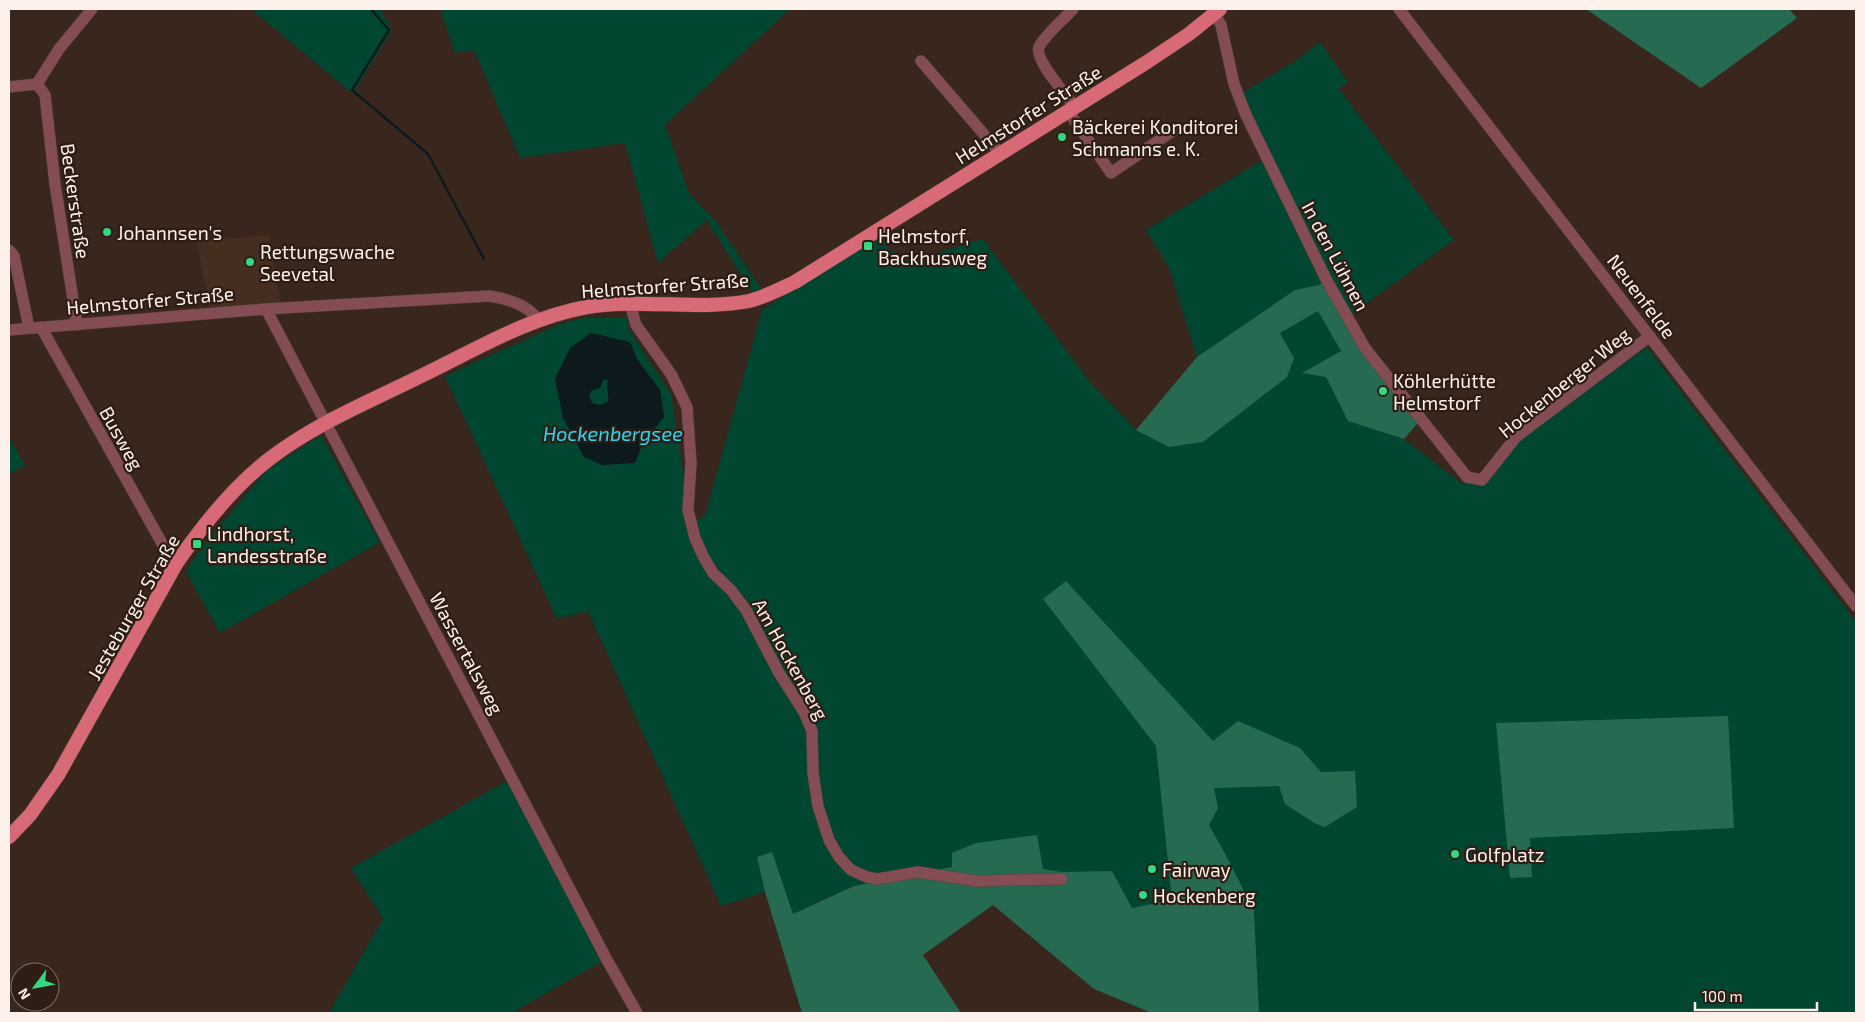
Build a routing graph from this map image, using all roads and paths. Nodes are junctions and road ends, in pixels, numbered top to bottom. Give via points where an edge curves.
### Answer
1 (92, 9) edge
2 (1073, 9) edge
3 (1399, 9) edge
4 (1217, 11) edge
5 (921, 61) dead end
6 (37, 84) junction
7 (9, 86) edge
8 (1072, 109) junction
9 (1174, 130) dead end
10 (1000, 153) junction
11 (9, 250) edge
12 (630, 303) junction
13 (266, 309) junction
14 (538, 320) junction
15 (77, 325) junction
16 (35, 328) junction
17 (9, 330) edge
18 (1650, 336) junction
19 (326, 423) junction
20 (1482, 480) joint
21 (176, 564) junction
22 (1856, 606) edge
23 (9, 837) edge
24 (1062, 878) dead end
25 (637, 1013) edge

1 - 6 street
2 - 8 street via 1038,50
3 - 18 street, Neuenfelde
4 - 8 main road, Helmstorfer Straße via 1189,34
4 - 20 street, In den Lühnen via 1234,84 1246,115 1326,279 1365,348 1467,477
5 - 10 street
6 - 7 street
6 - 15 street, Beckerstraße via 45,95
8 - 9 street via 1111,173
8 - 10 main road, Helmstorfer Straße
10 - 12 main road, Helmstorfer Straße via 772,293 728,304
11 - 16 street, Busweg via 14,256
12 - 14 main road, Helmstorfer Straße via 589,307
12 - 24 street, Am Hockenberg via 636,325 671,374 688,407 691,463 688,510 695,538 713,573 746,610 804,712 812,731 818,806 829,840 839,857 852,870 877,879 918,872 976,881
13 - 14 street, Helmstorfer Straße via 489,296 510,300 534,314
13 - 15 street, Helmstorfer Straße
13 - 19 street, Wassertalsweg
14 - 19 main road, Jesteburger Straße
15 - 16 street, Helmstorfer Straße
16 - 17 street, Helmstorfer Straße
16 - 21 street, Busweg
18 - 20 street, Hockenberger Weg via 1516,438
18 - 22 street, Neuenfelde
19 - 21 main road, Jesteburger Straße via 268,460 242,484 214,514
19 - 25 street, Wassertalsweg
21 - 23 main road, Jesteburger Straße via 58,776 30,815

